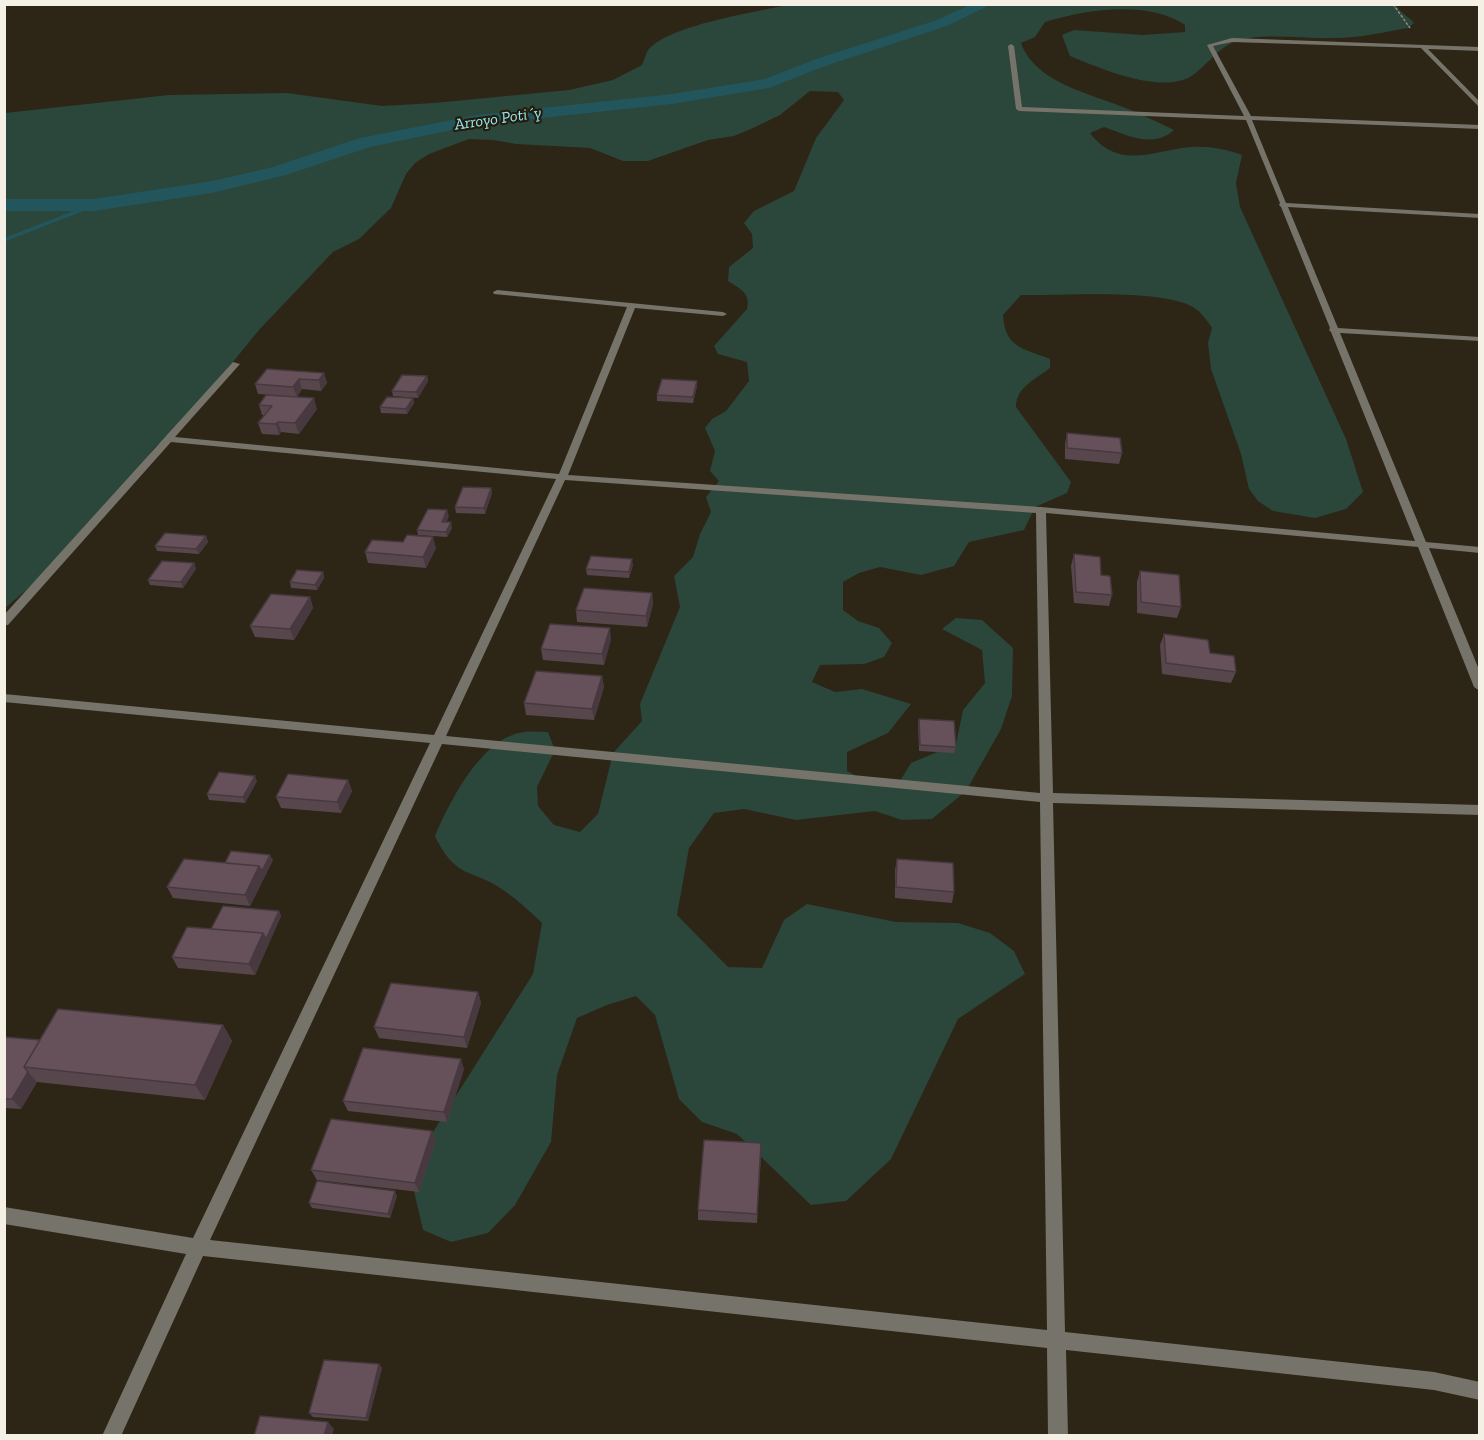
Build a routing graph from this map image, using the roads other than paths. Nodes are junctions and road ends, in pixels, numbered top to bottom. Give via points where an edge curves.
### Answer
1 (1011, 46) dead end
2 (1423, 47) junction
3 (1479, 49) edge
4 (1479, 106) edge
5 (1248, 117) junction
6 (1479, 127) edge
7 (1282, 205) junction
8 (1479, 216) edge
9 (497, 292) dead end
10 (633, 305) junction
11 (723, 314) dead end
12 (1333, 330) junction
13 (1479, 339) edge
14 (236, 364) dead end
15 (168, 439) junction
16 (561, 477) junction
17 (1041, 510) junction
18 (1421, 545) junction
19 (1479, 550) edge
20 (4, 622) edge
21 (1479, 687) edge
22 (4, 698) edge
23 (438, 740) junction
24 (1046, 798) junction
25 (1479, 810) edge
26 (4, 1215) edge
27 (198, 1247) junction
28 (1056, 1340) junction
29 (1479, 1390) edge
30 (111, 1436) edge
31 (1058, 1436) edge

1 - 5 street via 1019,109
2 - 3 street
2 - 4 street
2 - 5 street via 1232,40 1210,45
5 - 6 street
5 - 7 street
7 - 8 street
7 - 12 street
9 - 10 street
10 - 11 street
10 - 16 street
12 - 13 street
12 - 18 street
14 - 15 street
15 - 16 street
15 - 20 street
16 - 17 street
16 - 23 street
17 - 18 street
17 - 24 street
18 - 19 street
18 - 21 street
22 - 23 street
23 - 24 street
23 - 27 street
24 - 25 street
24 - 28 street
26 - 27 street
27 - 28 street
27 - 30 street
28 - 29 street via 1434,1381
28 - 31 street

